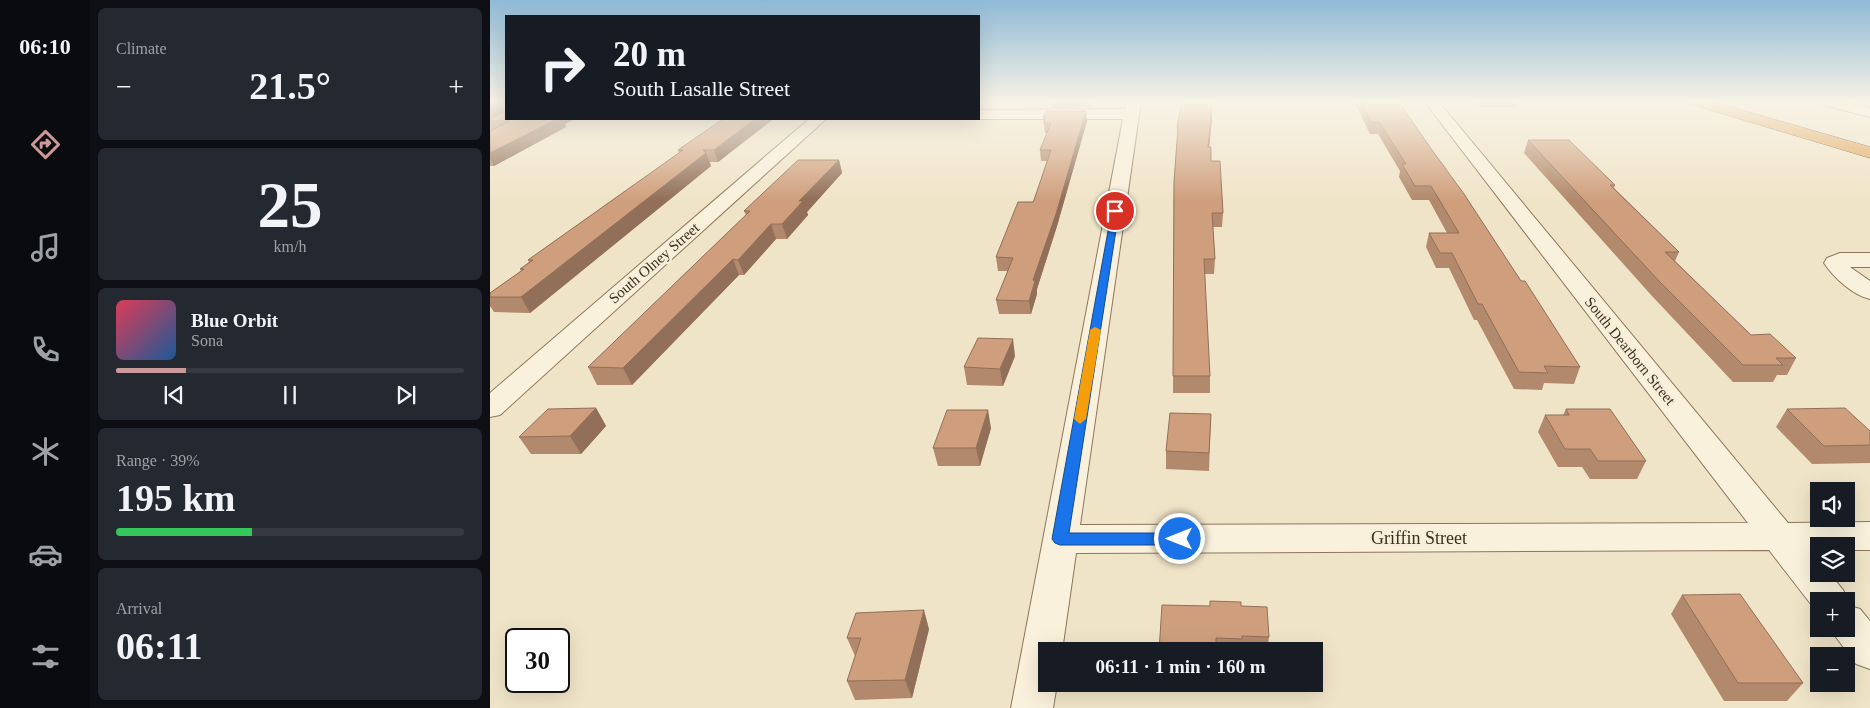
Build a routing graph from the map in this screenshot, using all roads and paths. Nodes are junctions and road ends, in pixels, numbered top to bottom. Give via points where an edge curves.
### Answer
1 (801, 134) edge
2 (1128, 134) edge
3 (1458, 134) edge
4 (1807, 134) edge
5 (1860, 134) edge
6 (1863, 135) dead end
7 (1870, 153) edge
8 (1870, 260) edge
9 (1870, 292) edge
10 (490, 408) edge
11 (1778, 536) junction
12 (1870, 536) edge
13 (1060, 539) junction
14 (1823, 592) edge
15 (1855, 633) edge
16 (1870, 651) edge
17 (1032, 708) edge

1 - 10 street, South Olney Street
2 - 13 street
3 - 11 street, South Dearborn Street
4 - 7 highway
5 - 6 highway
8 - 9 street via 1840,260 1835,263
11 - 12 street, Griffin Street
11 - 13 street, Griffin Street
11 - 14 street, South Dearborn Street
13 - 17 street
15 - 16 street

